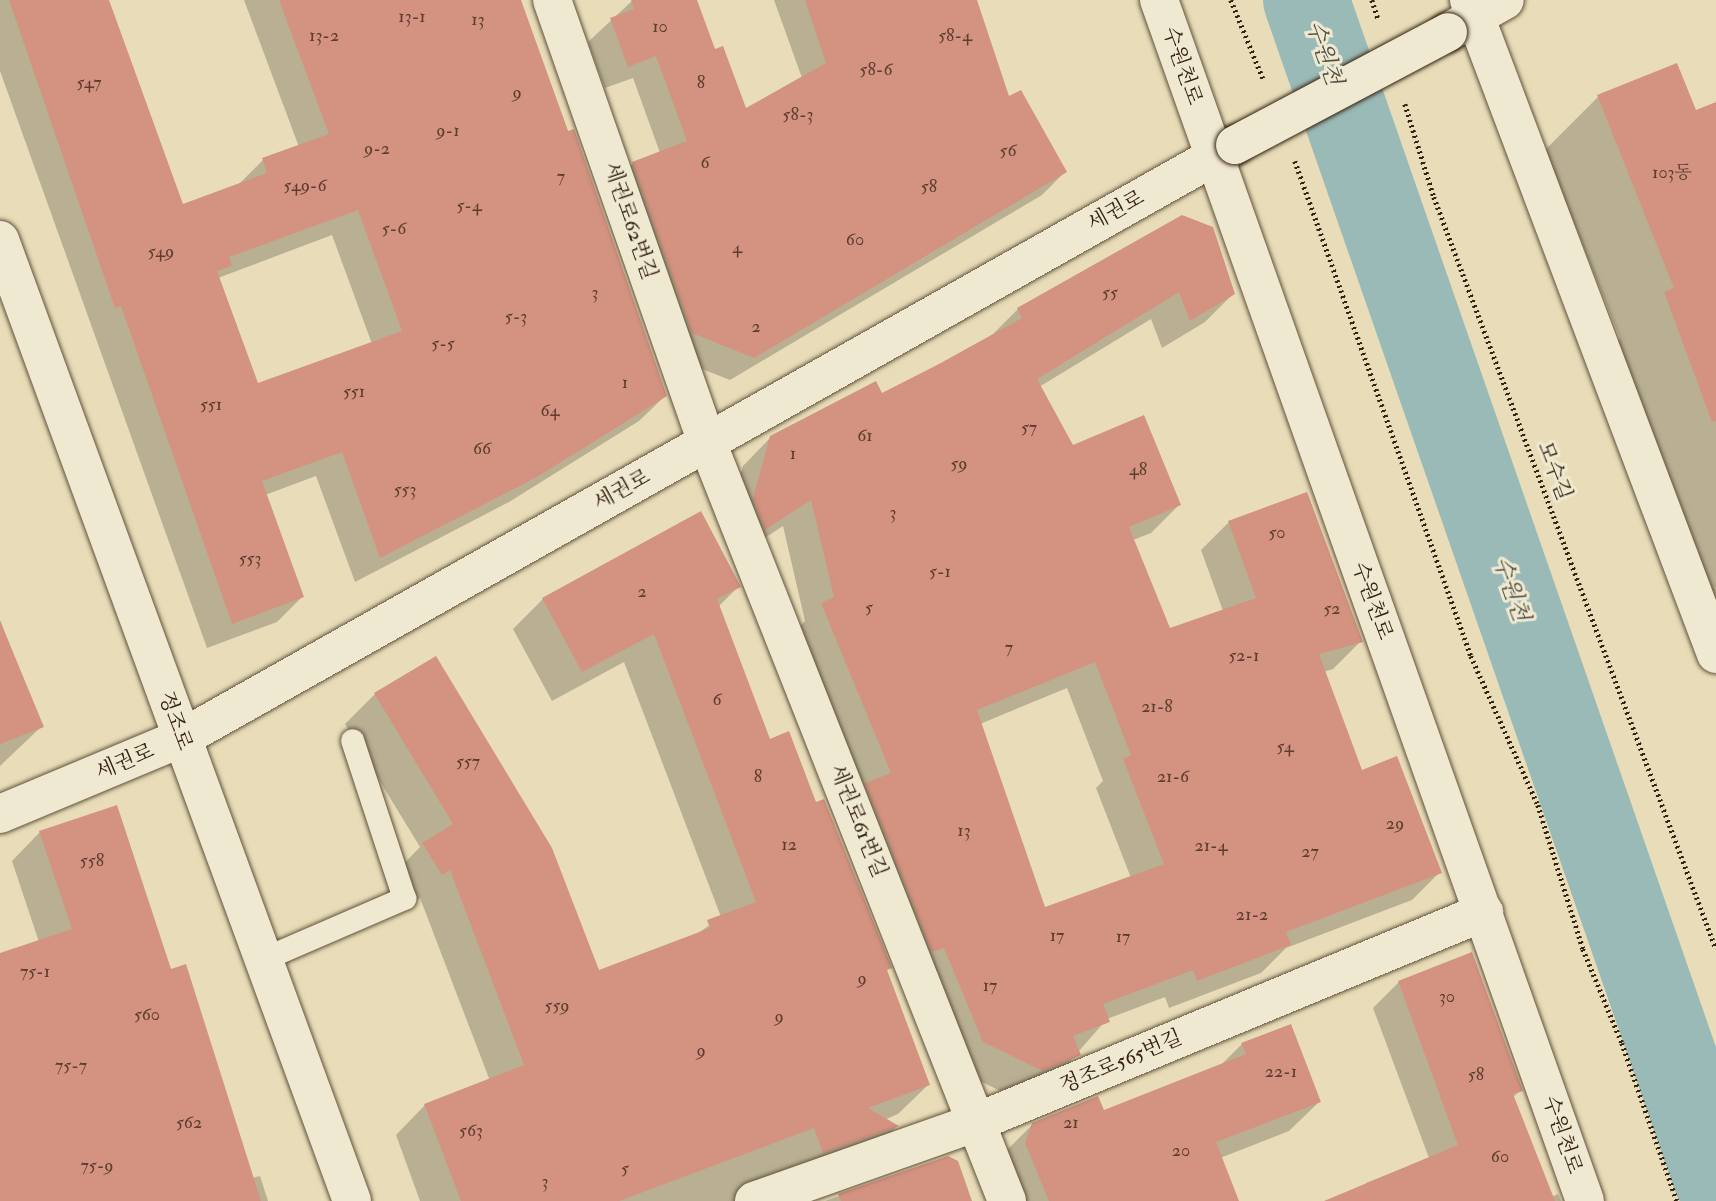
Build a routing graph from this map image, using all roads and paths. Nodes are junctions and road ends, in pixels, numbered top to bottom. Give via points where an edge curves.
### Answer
1 (552, 0) edge
2 (1159, 0) edge
3 (1231, 0) edge
4 (1372, 0) edge
5 (1474, 12) edge
6 (1380, 26) dead end
7 (1266, 86) dead end
8 (1401, 92) dead end
9 (1290, 149) dead end
10 (1224, 151) junction
11 (0, 240) edge
12 (707, 442) junction
13 (1716, 654) edge
14 (182, 738) junction
15 (352, 740) dead end
16 (0, 814) edge
17 (1484, 912) junction
18 (1716, 949) edge
19 (263, 959) junction
20 (977, 1122) junction
21 (352, 1201) edge
22 (754, 1201) edge
23 (1007, 1201) edge
24 (1585, 1201) edge
25 (1677, 1201) edge

1 - 12 street, 세권로62번길
2 - 10 street, 수원천로
3 - 7 path
4 - 6 path
5 - 10 street, 세권로, bridge
5 - 13 street
8 - 18 path, 모수길 via 1434,197
9 - 25 path via 1471,656 1538,805 1583,949 1622,1043
10 - 12 street, 세권로
10 - 17 street, 수원천로
11 - 14 street, 정조로
12 - 14 street, 세권로
12 - 20 street, 세권로61번길
14 - 16 street, 세권로
14 - 19 street, 정조로
15 - 19 lane via 404,898
17 - 20 street, 정조로565번길
17 - 24 street, 수원천로
19 - 21 street, 정조로
20 - 22 street, 정조로565번길
20 - 23 street, 세권로61번길

